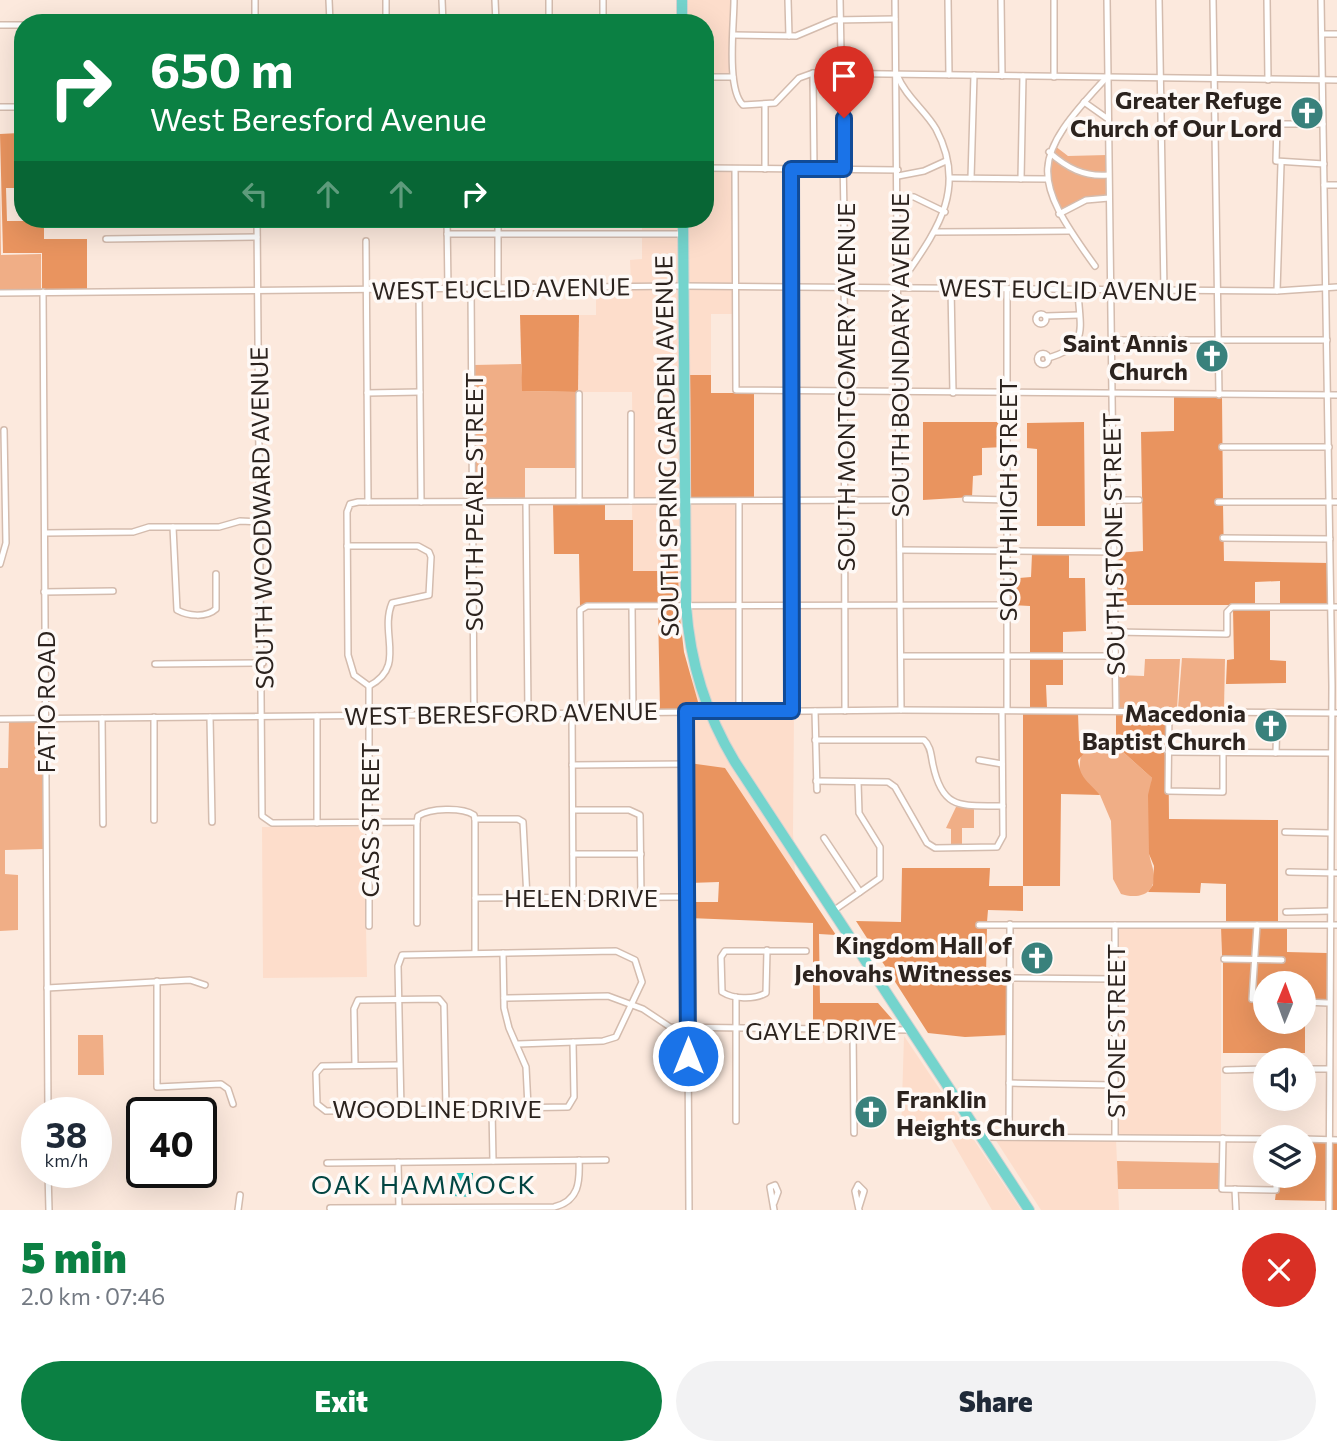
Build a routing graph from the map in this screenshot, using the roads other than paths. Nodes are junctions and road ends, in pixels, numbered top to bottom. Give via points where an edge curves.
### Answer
1 (734, 0) edge
2 (789, 0) edge
3 (840, 0) edge
4 (895, 0) edge
5 (948, 0) edge
6 (1001, 0) edge
7 (1054, 0) edge
8 (1107, 0) edge
9 (1159, 0) edge
10 (1213, 0) edge
11 (1267, 0) edge
12 (1321, 0) edge
13 (895, 19) junction
14 (843, 20) junction
15 (1322, 34) junction
16 (1337, 34) edge
17 (734, 35) junction
18 (789, 36) junction
19 (813, 73) junction
20 (843, 73) junction
21 (896, 74) junction
22 (949, 75) junction
23 (974, 75) junction
24 (1002, 76) junction
25 (1023, 76) junction
26 (1054, 76) junction
27 (714, 77) edge
28 (733, 77) junction
29 (1107, 77) junction
30 (1161, 78) junction
31 (1214, 79) junction
32 (1268, 80) junction
33 (1323, 80) junction
34 (1337, 80) edge
35 (1084, 102) junction
36 (765, 105) junction
37 (1108, 118) junction
38 (1323, 124) junction
39 (1049, 152) junction
40 (946, 161) junction
41 (1278, 163) junction
42 (1324, 164) junction
43 (714, 169) edge
44 (735, 169) junction
45 (765, 169) junction
46 (791, 169) junction
47 (814, 169) junction
48 (844, 169) junction
49 (898, 173) junction
50 (1108, 175) junction
51 (950, 178) junction
52 (971, 178) junction
53 (1021, 179) junction
54 (1047, 179) junction
55 (1324, 185) junction
56 (1337, 185) edge
57 (898, 196) junction
58 (1109, 198) junction
59 (945, 212) junction
60 (1059, 214) junction
61 (257, 228) edge
62 (447, 228) edge
63 (498, 228) edge
64 (683, 228) edge
65 (935, 232) junction
66 (1069, 232) junction
67 (447, 234) junction
68 (498, 234) junction
69 (683, 234) junction
70 (257, 237) junction
71 (106, 239) dead end
72 (366, 241) dead end
73 (1095, 266) dead end
74 (684, 286) junction
75 (736, 287) junction
76 (791, 287) junction
77 (844, 287) junction
78 (898, 287) junction
79 (1325, 287) junction
80 (1337, 287) edge
81 (951, 288) junction
82 (448, 289) junction
83 (471, 289) junction
84 (498, 289) junction
85 (1007, 289) junction
86 (1079, 289) junction
87 (257, 290) junction
88 (365, 290) junction
89 (419, 290) junction
90 (1111, 290) junction
91 (1164, 290) junction
92 (1216, 290) junction
93 (1277, 291) junction
94 (43, 292) junction
95 (0, 293) edge
96 (1079, 315) junction
97 (1046, 316) dead end
98 (1111, 340) junction
99 (1327, 340) junction
100 (1217, 342) junction
101 (1048, 358) dead end
102 (789, 391) junction
103 (420, 392) junction
104 (844, 392) junction
105 (367, 393) junction
106 (899, 393) junction
107 (953, 393) junction
108 (579, 394) dead end
109 (1007, 394) junction
110 (1111, 395) junction
111 (1329, 395) junction
112 (1337, 395) edge
113 (1219, 396) junction
114 (631, 414) dead end
115 (4, 430) dead end
116 (1222, 447) dead end
117 (1329, 447) junction
118 (2, 453) edge
119 (966, 499) dead end
120 (845, 500) junction
121 (900, 500) junction
122 (1008, 500) junction
123 (1113, 500) junction
124 (1139, 500) dead end
125 (579, 501) junction
126 (631, 501) junction
127 (685, 501) junction
128 (739, 501) junction
129 (791, 501) junction
130 (368, 502) junction
131 (421, 502) junction
132 (473, 502) junction
133 (526, 502) junction
134 (1218, 502) dead end
135 (1333, 502) edge
136 (261, 522) junction
137 (173, 527) junction
138 (45, 533) junction
139 (1223, 538) dead end
140 (1330, 539) junction
141 (347, 546) junction
142 (900, 550) junction
143 (1007, 552) junction
144 (1114, 552) junction
145 (0, 565) edge
146 (216, 574) dead end
147 (44, 592) junction
148 (113, 592) dead end
149 (1007, 605) junction
150 (685, 606) junction
151 (739, 606) junction
152 (791, 606) junction
153 (845, 606) junction
154 (901, 606) junction
155 (632, 607) junction
156 (1334, 607) edge
157 (1115, 632) junction
158 (901, 656) junction
159 (1115, 656) junction
160 (1007, 658) junction
161 (263, 663) junction
162 (155, 664) dead end
163 (369, 686) junction
164 (901, 710) junction
165 (1005, 710) junction
166 (686, 711) junction
167 (792, 711) junction
168 (815, 711) junction
169 (845, 711) junction
170 (1115, 711) junction
171 (1169, 711) junction
172 (572, 712) junction
173 (581, 712) junction
174 (633, 712) junction
175 (709, 712) junction
176 (739, 712) junction
177 (528, 713) junction
178 (1277, 713) junction
179 (1334, 713) edge
180 (474, 714) junction
181 (369, 715) junction
182 (263, 716) junction
183 (317, 716) junction
184 (210, 717) junction
185 (102, 718) junction
186 (154, 718) junction
187 (0, 719) edge
188 (44, 719) junction
189 (815, 740) junction
190 (1168, 752) junction
191 (1223, 753) junction
192 (1276, 753) junction
193 (1330, 753) junction
194 (979, 760) dead end
195 (687, 764) junction
196 (1002, 764) junction
197 (572, 765) junction
198 (1334, 768) edge
199 (816, 781) junction
200 (858, 782) junction
201 (817, 789) dead end
202 (1003, 806) junction
203 (573, 810) junction
204 (475, 819) junction
205 (1334, 819) edge
206 (154, 820) dead end
207 (212, 822) dead end
208 (417, 822) junction
209 (317, 823) junction
210 (369, 823) junction
211 (103, 824) dead end
212 (1285, 832) dead end
213 (1330, 833) junction
214 (824, 838) dead end
215 (573, 854) junction
216 (641, 854) junction
217 (1289, 872) dead end
218 (1333, 873) edge
219 (860, 892) junction
220 (573, 897) junction
221 (641, 897) junction
222 (687, 897) junction
223 (475, 898) junction
224 (527, 898) junction
225 (833, 911) junction
226 (1330, 911) junction
227 (1286, 912) dead end
228 (417, 923) dead end
229 (979, 925) dead end
230 (1010, 925) junction
231 (1115, 925) junction
232 (1257, 925) junction
233 (1329, 925) junction
234 (1337, 925) edge
235 (369, 926) dead end
236 (767, 950) junction
237 (806, 951) dead end
238 (475, 953) junction
239 (503, 953) junction
240 (1224, 959) dead end
241 (1256, 960) junction
242 (1282, 960) dead end
243 (1255, 971) edge
244 (1010, 978) junction
245 (1115, 979) junction
246 (157, 981) junction
247 (205, 985) dead end
248 (47, 988) junction
249 (736, 997) junction
250 (504, 998) junction
251 (399, 1000) junction
252 (1316, 1002) edge
253 (1328, 1003) junction
254 (632, 1005) junction
255 (688, 1029) junction
256 (735, 1029) junction
257 (853, 1030) junction
258 (911, 1030) junction
259 (1328, 1033) junction
260 (1337, 1033) edge
261 (573, 1042) junction
262 (518, 1044) junction
263 (355, 1065) junction
264 (400, 1065) junction
265 (1253, 1069) edge
266 (1316, 1069) edge
267 (1328, 1069) junction
268 (1226, 1070) dead end
269 (1009, 1083) junction
270 (1115, 1084) junction
271 (48, 1097) edge
272 (233, 1104) dead end
273 (528, 1107) junction
274 (401, 1109) junction
275 (446, 1109) junction
276 (492, 1109) junction
277 (736, 1121) dead end
278 (854, 1133) dead end
279 (981, 1137) junction
280 (1009, 1137) junction
281 (1115, 1137) junction
282 (1223, 1138) junction
283 (1253, 1139) edge
284 (1316, 1140) edge
285 (1328, 1140) junction
286 (1337, 1140) edge
287 (579, 1160) junction
288 (606, 1160) dead end
289 (493, 1161) junction
290 (398, 1162) junction
291 (327, 1163) dead end
292 (48, 1188) edge
293 (1276, 1188) edge
294 (1235, 1189) junction
295 (240, 1195) dead end
296 (774, 1203) dead end
297 (330, 1208) dead end
298 (399, 1209) edge
299 (49, 1210) edge
300 (237, 1210) edge
301 (689, 1210) edge
302 (774, 1210) edge
303 (1029, 1210) edge
304 (1236, 1210) edge
305 (1329, 1210) edge

1 - 17 street
2 - 18 street
3 - 14 street, SOUTH MONTGOMERY AVENUE
4 - 13 street, SOUTH BOUNDARY AVENUE
5 - 22 street
6 - 24 street
7 - 26 street
8 - 29 street, SOUTH STONE STREET
9 - 30 street
10 - 31 street
11 - 32 street
12 - 15 street
13 - 14 street
13 - 21 street, SOUTH BOUNDARY AVENUE
14 - 18 street
14 - 20 street, SOUTH MONTGOMERY AVENUE
15 - 16 street
15 - 33 street
17 - 18 street
17 - 28 street
19 - 20 street
19 - 36 street via 799,78 775,103
19 - 47 street
20 - 21 street
20 - 48 street, SOUTH MONTGOMERY AVENUE
21 - 22 street
21 - 40 street via 936,130
21 - 49 street, SOUTH BOUNDARY AVENUE
22 - 23 street
23 - 24 street
23 - 52 street
24 - 25 street
25 - 26 street
25 - 53 street
26 - 29 street
27 - 28 street
28 - 36 street via 743,105
29 - 30 street
29 - 35 street
29 - 37 street, SOUTH STONE STREET
30 - 31 street
30 - 91 street
31 - 32 street
31 - 92 street
32 - 33 street
33 - 34 street
33 - 38 street
35 - 37 street
35 - 39 street
36 - 45 street
37 - 50 street, SOUTH STONE STREET
38 - 41 street via 1277,124
38 - 42 street
39 - 50 street via 1082,174
39 - 54 street
40 - 49 street via 924,171
40 - 51 street
41 - 42 street
41 - 93 street
42 - 55 street
43 - 44 street
44 - 45 street
44 - 75 street
45 - 46 street
46 - 47 street
46 - 76 street
47 - 48 street
48 - 49 street
48 - 77 street, SOUTH MONTGOMERY AVENUE
49 - 57 street, SOUTH BOUNDARY AVENUE
50 - 58 street, SOUTH STONE STREET
51 - 52 street
51 - 59 street
52 - 53 street
53 - 54 street
54 - 60 street
55 - 56 street
55 - 79 street
57 - 59 street via 914,197
57 - 78 street, SOUTH BOUNDARY AVENUE
58 - 60 street via 1086,200
58 - 90 street, SOUTH STONE STREET
59 - 65 street
60 - 66 street
61 - 70 street, SOUTH WOODWARD AVENUE
62 - 67 street
63 - 68 street
64 - 69 highway, SOUTH SPRING GARDEN AVENUE
65 - 66 street
65 - 78 street
66 - 73 street
67 - 68 street
67 - 82 street
68 - 69 street
68 - 84 street
69 - 74 highway, SOUTH SPRING GARDEN AVENUE
70 - 71 street
70 - 87 street, SOUTH WOODWARD AVENUE
72 - 88 street
74 - 75 street, WEST EUCLID AVENUE
74 - 84 street, WEST EUCLID AVENUE
74 - 127 highway, SOUTH SPRING GARDEN AVENUE
75 - 76 street, WEST EUCLID AVENUE
75 - 102 street via 736,390
76 - 77 street, WEST EUCLID AVENUE
76 - 102 street
77 - 78 street, WEST EUCLID AVENUE
77 - 104 street, SOUTH MONTGOMERY AVENUE
78 - 81 street, WEST EUCLID AVENUE
78 - 106 street, SOUTH BOUNDARY AVENUE
79 - 80 street, WEST EUCLID AVENUE
79 - 93 street, WEST EUCLID AVENUE
79 - 99 street
81 - 85 street, WEST EUCLID AVENUE
81 - 107 street
82 - 83 street, WEST EUCLID AVENUE
82 - 89 street, WEST EUCLID AVENUE
83 - 84 street, WEST EUCLID AVENUE
83 - 132 street, SOUTH PEARL STREET
85 - 86 street, WEST EUCLID AVENUE
85 - 109 street, SOUTH HIGH STREET
86 - 90 street, WEST EUCLID AVENUE
86 - 96 street
87 - 88 street, WEST EUCLID AVENUE
87 - 94 street, WEST EUCLID AVENUE
87 - 136 street, SOUTH WOODWARD AVENUE
88 - 89 street, WEST EUCLID AVENUE
88 - 105 street
89 - 103 street
90 - 91 street, WEST EUCLID AVENUE
90 - 98 street, SOUTH STONE STREET
91 - 92 street, WEST EUCLID AVENUE
92 - 93 street, WEST EUCLID AVENUE
92 - 100 street
94 - 95 street, WEST EUCLID AVENUE
94 - 138 street, FATIO ROAD
96 - 97 street
96 - 101 street via 1075,347
98 - 100 street
98 - 110 street, SOUTH STONE STREET
99 - 100 street
99 - 111 street
100 - 113 street
102 - 104 street
102 - 129 street
103 - 105 street
103 - 131 street
104 - 106 street
104 - 120 street, SOUTH MONTGOMERY AVENUE
105 - 130 street
106 - 107 street
106 - 121 street, SOUTH BOUNDARY AVENUE
107 - 109 street
108 - 125 street
109 - 110 street
109 - 122 street, SOUTH HIGH STREET
110 - 113 street
110 - 123 street, SOUTH STONE STREET
111 - 112 street
111 - 113 street
111 - 117 street
114 - 126 street
115 - 118 street
116 - 117 street
117 - 135 street
118 - 145 street via 6,543
119 - 122 street
120 - 121 street
120 - 129 street
120 - 153 street, SOUTH MONTGOMERY AVENUE
121 - 142 street, SOUTH BOUNDARY AVENUE
122 - 143 street, SOUTH HIGH STREET
123 - 124 street
123 - 144 street, SOUTH STONE STREET
125 - 126 street
125 - 133 street
126 - 127 street
127 - 128 street
127 - 150 highway, SOUTH SPRING GARDEN AVENUE
128 - 129 street
128 - 151 street
129 - 152 street
130 - 131 street
130 - 141 street via 350,504
131 - 132 street
132 - 133 street
132 - 180 street, SOUTH PEARL STREET
133 - 177 street
134 - 135 street
135 - 140 street
136 - 137 street
136 - 161 street, SOUTH WOODWARD AVENUE
137 - 138 street
137 - 146 street via 177,610 187,615 212,613 216,609
138 - 147 street, FATIO ROAD
139 - 140 street
140 - 156 street
141 - 163 street via 348,655 351,671
141 - 163 street via 418,546 431,557 429,595 391,603 389,668 382,680
142 - 143 street
142 - 154 street, SOUTH BOUNDARY AVENUE
143 - 144 street
143 - 149 street, SOUTH HIGH STREET
144 - 157 street, SOUTH STONE STREET
147 - 148 street
147 - 188 street, FATIO ROAD
149 - 154 street
149 - 160 street, SOUTH HIGH STREET
150 - 151 street
150 - 155 street
150 - 175 highway, SOUTH SPRING GARDEN AVENUE via 693,660
151 - 152 street
151 - 176 street
152 - 153 street
152 - 167 street
153 - 154 street
153 - 169 street, SOUTH MONTGOMERY AVENUE
154 - 158 street, SOUTH BOUNDARY AVENUE
155 - 173 street via 587,606 580,610
155 - 174 street
156 - 157 street via 1229,608 1227,634
156 - 179 street
157 - 159 street, SOUTH STONE STREET
158 - 160 street
158 - 164 street, SOUTH BOUNDARY AVENUE
159 - 160 street
159 - 170 street, SOUTH STONE STREET
160 - 165 street, SOUTH HIGH STREET
161 - 162 street
161 - 182 street, SOUTH WOODWARD AVENUE
163 - 181 street, CASS STREET
164 - 165 street, WEST BERESFORD AVENUE
164 - 169 street, WEST BERESFORD AVENUE
165 - 170 street, WEST BERESFORD AVENUE
165 - 196 street, SOUTH HIGH STREET
166 - 174 street, WEST BERESFORD AVENUE
166 - 175 street, WEST BERESFORD AVENUE
166 - 195 street
167 - 168 street, WEST BERESFORD AVENUE
167 - 176 street, WEST BERESFORD AVENUE
168 - 169 street, WEST BERESFORD AVENUE
168 - 189 street
170 - 171 street, WEST BERESFORD AVENUE
171 - 178 street, WEST BERESFORD AVENUE
171 - 190 street
172 - 173 street, WEST BERESFORD AVENUE
172 - 177 street, WEST BERESFORD AVENUE
172 - 197 street
173 - 174 street, WEST BERESFORD AVENUE
175 - 176 street, WEST BERESFORD AVENUE
175 - 225 highway, SOUTH SPRING GARDEN AVENUE via 732,756
177 - 180 street, WEST BERESFORD AVENUE
178 - 179 street, WEST BERESFORD AVENUE
178 - 192 street
179 - 193 street
180 - 181 street, WEST BERESFORD AVENUE
181 - 183 street, WEST BERESFORD AVENUE
181 - 210 street, CASS STREET
182 - 183 street, WEST BERESFORD AVENUE
182 - 184 street, WEST BERESFORD AVENUE
182 - 209 street, SOUTH WOODWARD AVENUE via 262,817 272,823
183 - 209 street
184 - 186 street, WEST BERESFORD AVENUE
184 - 207 street
185 - 186 street, WEST BERESFORD AVENUE
185 - 188 street, WEST BERESFORD AVENUE
185 - 211 street
186 - 206 street
187 - 188 street, WEST BERESFORD AVENUE
188 - 248 street, FATIO ROAD
189 - 199 street
189 - 202 street via 924,740 937,781 951,802
190 - 191 street
190 - 191 street via 1168,791 1223,792
191 - 192 street
192 - 193 street
193 - 198 street
194 - 196 street
195 - 197 street
195 - 222 street
196 - 202 street, SOUTH HIGH STREET
197 - 203 street
198 - 205 street
199 - 200 street
199 - 201 street
200 - 202 street, SOUTH HIGH STREET via 888,782 895,787 927,843 935,848 997,847
200 - 219 street via 857,807 880,847 881,868 880,878
203 - 215 street
203 - 216 street via 636,811 641,821
204 - 208 street via 465,811 427,811
204 - 223 street
204 - 224 street via 518,819 524,829
205 - 213 street
208 - 210 street
208 - 228 street
209 - 210 street
210 - 235 street, CASS STREET
212 - 213 street
213 - 218 street
214 - 219 street
215 - 216 street
215 - 220 street
216 - 221 street
217 - 218 street
218 - 226 street
219 - 225 street
220 - 221 street, HELEN DRIVE
220 - 224 street, HELEN DRIVE
221 - 222 street, HELEN DRIVE
222 - 255 street
223 - 224 street, HELEN DRIVE
223 - 238 street
225 - 258 highway, SOUTH SPRING GARDEN AVENUE
226 - 227 street
226 - 233 street
229 - 230 street
230 - 231 street
230 - 244 street
231 - 232 street
231 - 245 street, STONE STREET
232 - 233 street
232 - 241 street
233 - 234 street
233 - 253 street
236 - 237 street
236 - 249 street via 766,993
236 - 249 street via 723,953 721,988 725,995
238 - 239 street
238 - 251 street via 402,955
239 - 250 street
239 - 254 street via 628,954 642,975
240 - 241 street
241 - 242 street
241 - 243 street
244 - 245 street
244 - 269 street
245 - 270 street, STONE STREET
246 - 247 street via 190,979
246 - 248 street
246 - 272 street via 157,1087 221,1084
248 - 271 street, FATIO ROAD
249 - 256 street
250 - 254 street, GAYLE DRIVE via 608,996
250 - 262 street via 509,1028
251 - 263 street via 355,1004
251 - 264 street
251 - 275 street via 439,999 444,1005
252 - 253 street
253 - 259 street
254 - 255 street, GAYLE DRIVE via 665,1026
254 - 261 street via 616,1037
255 - 256 street, GAYLE DRIVE
255 - 301 street
256 - 257 street, GAYLE DRIVE
256 - 277 street
257 - 258 street, GAYLE DRIVE
257 - 278 street
258 - 279 highway, SOUTH SPRING GARDEN AVENUE
259 - 260 street
259 - 267 street
261 - 262 street
261 - 273 street, WOODLINE DRIVE via 571,1105
262 - 273 street via 526,1067
263 - 264 street, WOODLINE DRIVE
263 - 274 street, WOODLINE DRIVE via 318,1069 320,1110
264 - 274 street
265 - 268 street
266 - 267 street
267 - 285 street
269 - 270 street
269 - 280 street
270 - 281 street, STONE STREET
273 - 276 street, WOODLINE DRIVE
274 - 275 street, WOODLINE DRIVE
275 - 276 street, WOODLINE DRIVE
276 - 289 street
279 - 280 street
279 - 303 highway, SOUTH SPRING GARDEN AVENUE
280 - 281 street
281 - 282 street
282 - 283 street
282 - 294 street via 1222,1189
284 - 285 street
285 - 286 street
285 - 305 street
287 - 288 street
287 - 289 street
287 - 298 street via 578,1188 562,1205
289 - 290 street
290 - 291 street
290 - 298 street
292 - 299 street
293 - 294 street
294 - 304 street
295 - 300 street
296 - 302 street
297 - 298 street

